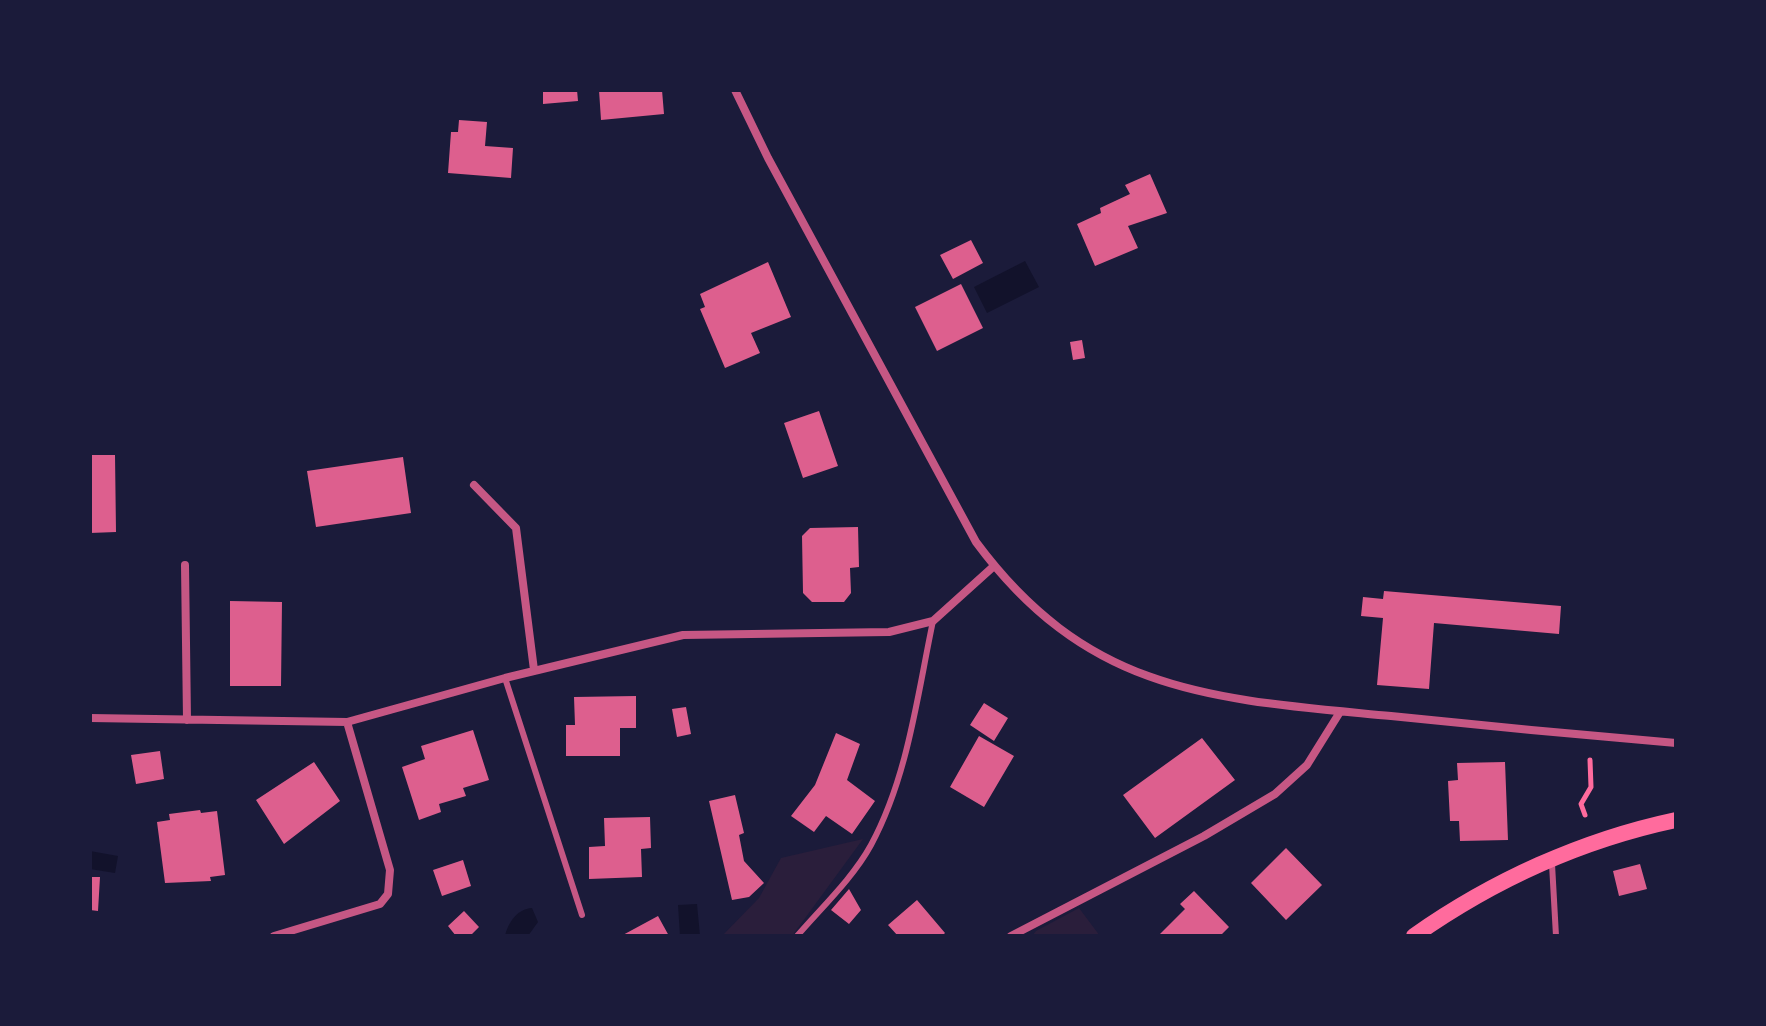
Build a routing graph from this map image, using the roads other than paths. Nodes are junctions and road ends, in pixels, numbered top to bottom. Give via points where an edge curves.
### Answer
1 (735, 90) edge
2 (474, 485) dead end
3 (185, 565) dead end
4 (994, 566) junction
5 (933, 621) junction
6 (534, 670) junction
7 (505, 678) junction
8 (1340, 712) junction
9 (90, 718) edge
10 (187, 720) junction
11 (347, 722) junction
12 (1676, 743) edge
13 (1676, 820) edge
14 (1551, 860) junction
15 (582, 915) dead end
16 (274, 936) edge
17 (797, 936) edge
18 (1011, 936) edge
19 (1414, 936) edge
20 (1556, 936) edge

1 - 4 street via 961,518
2 - 6 street via 516,528
3 - 10 street
4 - 5 street
4 - 8 street via 1051,623 1141,676 1207,695
5 - 6 street via 889,632 683,635
5 - 17 lane via 905,760 887,811 869,848
6 - 7 street
7 - 11 street
7 - 15 lane
8 - 12 street
8 - 18 street via 1307,765 1275,794
9 - 10 street
10 - 11 street
11 - 16 street via 390,870 388,894 380,904
13 - 14 main road
14 - 19 main road via 1494,885
14 - 20 lane

